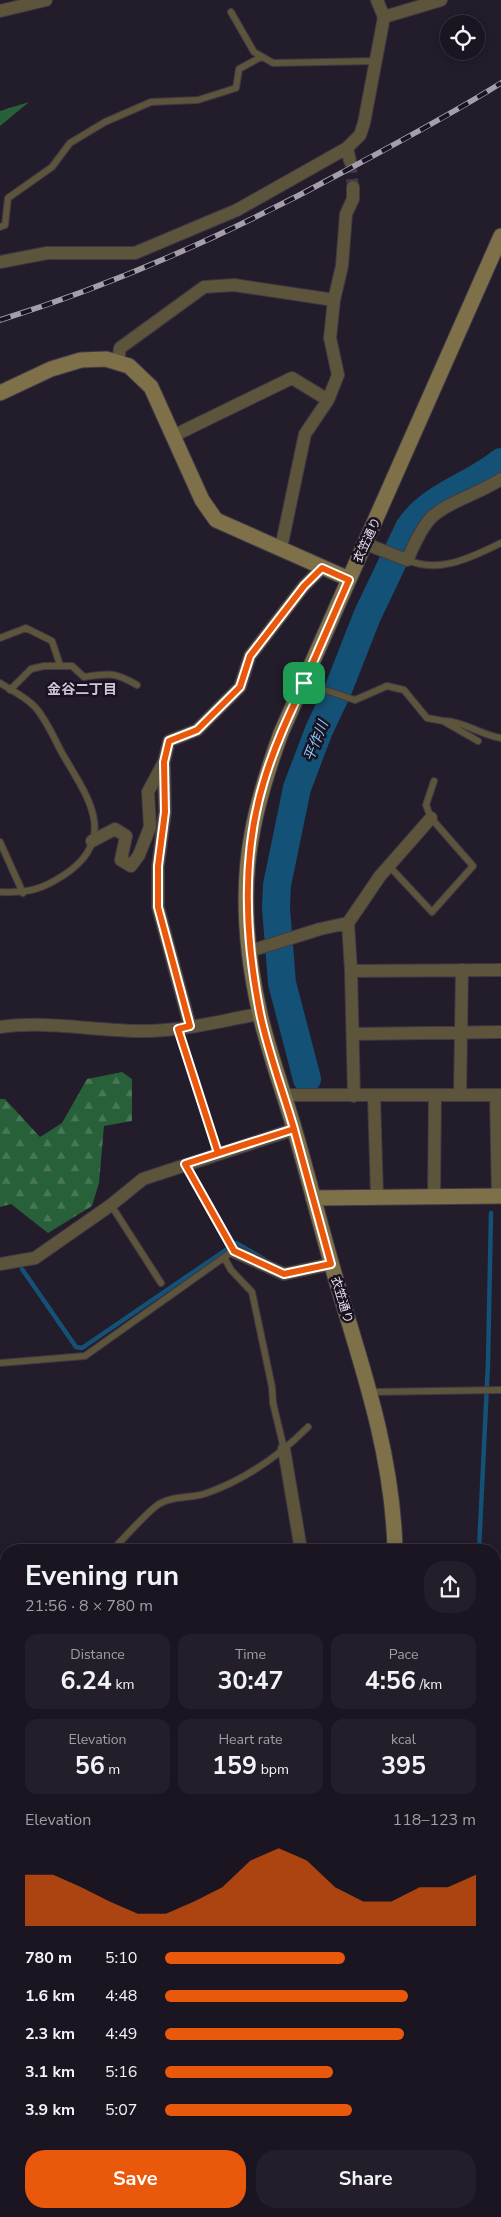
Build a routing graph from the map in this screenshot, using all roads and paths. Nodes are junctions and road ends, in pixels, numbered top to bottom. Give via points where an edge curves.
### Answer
1 (46, 0) edge
2 (377, 0) edge
3 (441, 0) edge
4 (0, 11) edge
5 (231, 12) dead end
6 (384, 17) junction
7 (261, 56) junction
8 (376, 61) junction
9 (347, 148) junction
10 (350, 161) tunnel mouth
11 (352, 187) tunnel mouth
12 (0, 228) edge
13 (501, 236) edge
14 (0, 262) edge
15 (334, 300) junction
16 (118, 362) junction
17 (0, 393) edge
18 (328, 400) junction
19 (173, 436) junction
20 (501, 479) edge
21 (501, 543) edge
22 (366, 544) junction
23 (281, 548) junction
24 (407, 560) junction
25 (322, 568) junction
26 (349, 580) junction
27 (0, 638) edge
28 (60, 665) junction
29 (0, 683) edge
30 (304, 683) junction
31 (137, 686) dead end
32 (10, 690) junction
33 (443, 721) junction
34 (501, 738) edge
35 (478, 741) dead end
36 (164, 762) junction
37 (434, 781) dead end
38 (431, 818) junction
39 (92, 840) junction
40 (0, 842) edge
41 (389, 866) junction
42 (0, 892) edge
43 (23, 893) junction
44 (348, 923) junction
45 (250, 950) junction
46 (351, 970) junction
47 (462, 970) junction
48 (501, 970) edge
49 (260, 1014) junction
50 (0, 1026) edge
51 (184, 1028) junction
52 (501, 1032) edge
53 (461, 1033) junction
54 (353, 1034) junction
55 (284, 1095) junction
56 (435, 1095) junction
57 (460, 1095) junction
58 (498, 1095) edge
59 (354, 1096) junction
60 (374, 1096) junction
61 (294, 1129) junction
62 (218, 1153) junction
63 (185, 1164) junction
64 (377, 1196) junction
65 (434, 1196) junction
66 (499, 1196) edge
67 (313, 1198) junction
68 (111, 1205) junction
69 (229, 1254) junction
70 (0, 1264) edge
71 (331, 1264) junction
72 (161, 1283) dead end
73 (0, 1363) edge
74 (501, 1390) edge
75 (371, 1392) junction
76 (308, 1427) dead end
77 (284, 1449) junction
78 (118, 1544) edge
79 (300, 1544) edge
80 (395, 1544) edge

1 - 4 street
2 - 6 street
3 - 6 street
5 - 7 lane via 254,52
6 - 8 street
7 - 8 lane via 273,64
7 - 12 lane via 239,69 236,88 198,100 151,102 105,122 70,143 52,167 8,198 5,226
8 - 9 street via 360,135
9 - 10 street
9 - 14 street via 237,210 134,253 47,253
11 - 15 street via 353,199 346,214 342,266
13 - 22 street, 衣笠通り
15 - 16 street via 234,285 204,287 120,348
15 - 18 street via 330,338 338,376
16 - 17 street via 81,360 51,369
16 - 19 street via 129,366 151,387
18 - 19 street via 292,378
18 - 23 street via 305,434
19 - 23 street via 202,500 216,520
20 - 24 street via 431,517
21 - 24 lane via 469,558 439,566
22 - 24 street
22 - 26 street, 衣笠通り
23 - 25 street
25 - 26 street
25 - 36 street via 304,586 250,656 240,687 197,730 169,741
26 - 30 street, 衣笠通り
27 - 28 lane via 26,628 52,641
28 - 31 lane via 72,666 84,677 120,675
28 - 32 lane via 31,669
29 - 32 lane
30 - 33 lane via 355,700 387,686 404,690 427,718
30 - 45 street, 衣笠通り via 264,781 251,835 247,893
32 - 39 lane via 35,706 91,802
33 - 34 lane via 457,722 487,736
33 - 35 lane
36 - 39 street via 148,792 150,827 139,855 130,866 121,860 126,836 115,829
36 - 51 street via 165,812 158,866 158,907
37 - 38 lane via 426,804
38 - 41 street
38 - 41 lane via 473,866 432,912
39 - 43 lane via 91,849 72,870 45,887
40 - 43 lane
41 - 44 street
42 - 43 lane
44 - 45 street
44 - 46 street
45 - 49 street, 衣笠通り
46 - 47 street
46 - 54 street
47 - 48 street
47 - 53 street
49 - 51 street
49 - 55 street, 衣笠通り
50 - 51 street via 27,1023 92,1029
51 - 62 lane
52 - 53 street
53 - 54 street
53 - 57 street
54 - 59 street
55 - 59 street
55 - 61 street, 衣笠通り
56 - 57 street
56 - 60 street
56 - 65 street
57 - 58 street
58 - 66 street
59 - 60 street
60 - 64 street
61 - 62 street
61 - 67 street, 衣笠通り
62 - 63 street
63 - 68 street via 142,1179
63 - 69 lane
64 - 65 street
64 - 67 street
65 - 66 street
67 - 71 street, 衣笠通り
68 - 70 street via 35,1258
68 - 72 lane
69 - 71 street via 284,1274
69 - 73 lane via 86,1356
69 - 77 lane via 231,1270 252,1292
71 - 75 street, 衣笠通り
74 - 75 lane
75 - 80 street, 衣笠通り via 382,1436
76 - 77 lane
77 - 78 lane via 248,1475 205,1494 173,1498 158,1504
77 - 79 street

